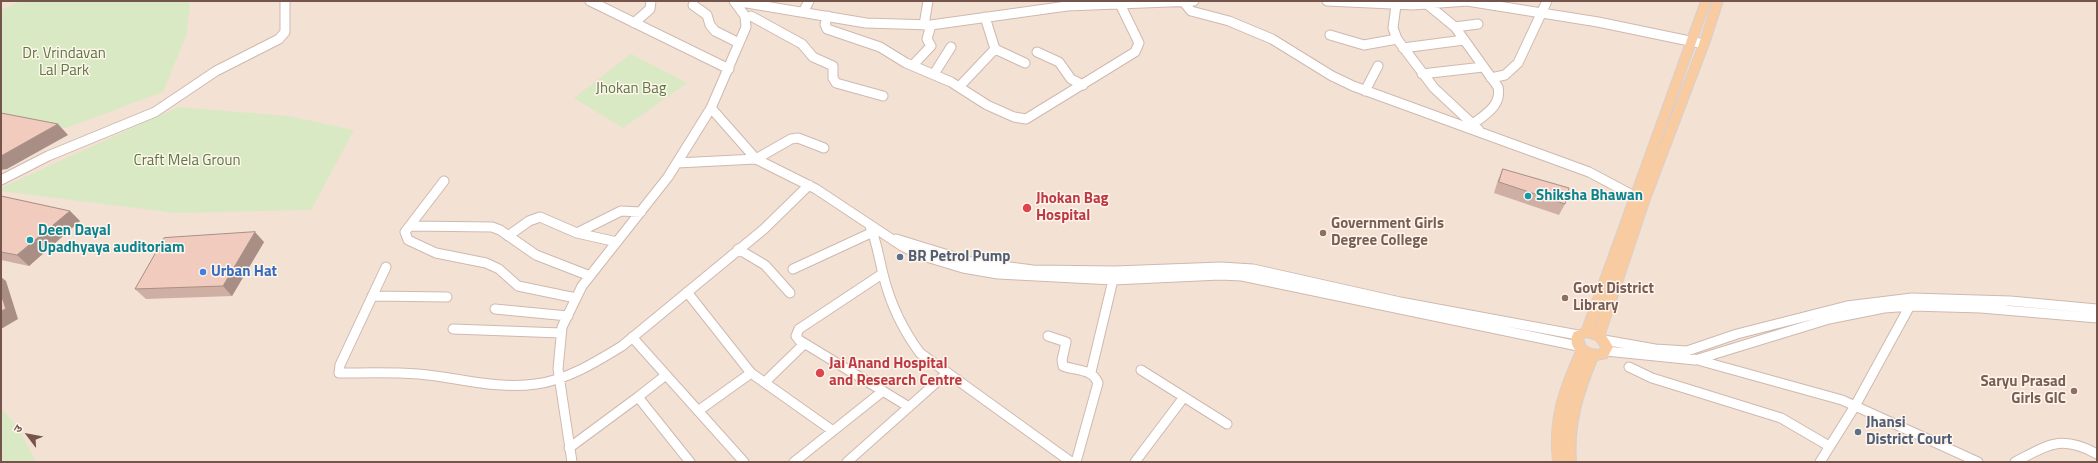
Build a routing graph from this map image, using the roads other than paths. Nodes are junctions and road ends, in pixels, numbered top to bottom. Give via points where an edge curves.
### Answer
1 (285, 1) edge
2 (590, 1) edge
3 (651, 1) edge
4 (735, 1) edge
5 (809, 1) edge
6 (928, 1) edge
7 (1194, 1) edge
8 (1327, 1) edge
9 (1547, 1) edge
10 (1706, 1) edge
11 (1718, 1) edge
12 (748, 2) edge
13 (1156, 2) edge
14 (1183, 2) edge
15 (1383, 2) edge
16 (1414, 3) edge
17 (1120, 4) junction
18 (1427, 4) junction
19 (693, 5) dead end
20 (1396, 5) junction
21 (764, 6) junction
22 (802, 12) junction
23 (1542, 13) junction
24 (828, 16) junction
25 (985, 17) junction
26 (749, 18) junction
27 (634, 23) junction
28 (1478, 24) dead end
29 (927, 25) junction
30 (1455, 27) junction
31 (1330, 35) dead end
32 (1397, 40) junction
33 (1464, 40) junction
34 (1690, 41) junction
35 (739, 43) junction
36 (1704, 44) junction
37 (952, 47) dead end
38 (1403, 48) junction
39 (996, 49) junction
40 (1037, 52) dead end
41 (1026, 63) dead end
42 (913, 65) junction
43 (1378, 66) dead end
44 (1484, 67) junction
45 (729, 68) junction
46 (934, 74) junction
47 (1422, 74) junction
48 (1492, 78) junction
49 (1083, 85) junction
50 (959, 87) junction
51 (1365, 91) junction
52 (883, 96) dead end
53 (711, 108) junction
54 (1473, 124) junction
55 (1483, 133) junction
56 (824, 148) dead end
57 (756, 159) junction
58 (677, 163) junction
59 (1, 180) edge
60 (444, 181) dead end
61 (809, 185) junction
62 (1636, 197) junction
63 (640, 212) junction
64 (410, 226) junction
65 (871, 228) junction
66 (577, 233) junction
67 (508, 236) junction
68 (891, 238) junction
69 (617, 242) junction
70 (738, 249) junction
71 (386, 266) dead end
72 (793, 269) dead end
73 (882, 274) junction
74 (590, 276) junction
75 (1113, 280) junction
76 (687, 292) junction
77 (790, 293) dead end
78 (372, 296) junction
79 (447, 296) dead end
80 (576, 298) junction
81 (1912, 302) junction
82 (495, 309) dead end
83 (2097, 309) edge
84 (568, 316) junction
85 (2097, 318) edge
86 (453, 329) dead end
87 (562, 333) junction
88 (1048, 336) dead end
89 (632, 338) junction
90 (1603, 342) junction
91 (804, 344) junction
92 (1584, 344) junction
93 (1687, 351) junction
94 (1695, 360) junction
95 (1629, 368) dead end
96 (1141, 370) dead end
97 (1091, 372) junction
98 (751, 373) junction
99 (947, 373) junction
100 (666, 375) junction
101 (559, 378) junction
102 (765, 382) junction
103 (883, 391) junction
104 (638, 397) junction
105 (1184, 397) junction
106 (1855, 406) junction
107 (909, 407) junction
108 (698, 411) junction
109 (1227, 424) dead end
110 (833, 431) junction
111 (1829, 446) junction
112 (569, 448) junction
113 (2097, 454) edge
114 (572, 462) edge
115 (690, 462) edge
116 (744, 462) edge
117 (794, 462) edge
118 (847, 462) edge
119 (1071, 462) edge
120 (1076, 462) edge
121 (1135, 462) edge
122 (1559, 462) edge
123 (1570, 462) edge
124 (1820, 462) edge
125 (1978, 462) edge
126 (2015, 462) edge

1 - 59 street via 285,32 279,39 216,71 155,112 48,156
2 - 27 street
3 - 27 street via 650,9
4 - 12 street
4 - 26 street
5 - 22 street
6 - 29 street
7 - 14 street
8 - 15 street
9 - 23 street
10 - 34 main road
11 - 36 main road
12 - 21 street
13 - 14 street
13 - 17 street
14 - 51 street via 1191,11 1229,21 1272,39 1335,77
15 - 20 street
16 - 18 street
16 - 20 street
17 - 25 street via 1067,6
17 - 49 street via 1139,43 1138,48
18 - 23 street via 1467,1
18 - 30 street
19 - 35 street via 707,15 715,31
20 - 32 street via 1392,28
21 - 22 street
21 - 26 street
22 - 24 street
23 - 34 street
23 - 48 street via 1518,63 1505,75
24 - 29 street via 866,23
24 - 42 street via 825,24 828,29 877,45
25 - 29 street
25 - 39 street
26 - 35 street
26 - 52 street via 802,44 813,57 833,66 833,78 836,83
27 - 45 street
28 - 30 street
29 - 42 street via 927,39 931,46
30 - 33 street
31 - 32 street via 1364,45
32 - 38 street
33 - 38 street
33 - 44 street
34 - 36 street
34 - 62 main road
35 - 45 street
36 - 90 main road via 1644,202
37 - 46 street
38 - 47 street
39 - 41 street
39 - 50 street
40 - 49 street via 1059,62 1071,79
42 - 46 street
43 - 51 street
44 - 47 street
44 - 48 street
45 - 53 street
46 - 50 street
47 - 54 street
48 - 54 street via 1498,87 1500,98 1497,104
49 - 50 street via 1032,117 1021,119 987,105
51 - 55 street
53 - 57 street
53 - 58 street
54 - 55 street
55 - 62 street via 1589,172
56 - 57 street via 798,138 791,139
57 - 58 street
57 - 61 street
58 - 63 street
60 - 64 street
61 - 65 street
61 - 70 street via 764,229
62 - 92 main road
63 - 66 street via 621,211
63 - 69 street
64 - 67 street via 492,227
64 - 80 street via 405,232 408,240 436,253 486,263 500,269 518,286
65 - 68 street
65 - 72 street
65 - 73 street
66 - 67 street via 540,217 529,221
66 - 69 street
67 - 74 street via 536,256
68 - 75 street via 920,255 980,272
68 - 92 street via 971,262 1033,270 1115,271 1221,267 1253,269
69 - 74 street
70 - 76 street
70 - 77 street via 765,265
71 - 78 street
73 - 91 street via 799,329 796,336
73 - 99 street via 887,293 907,335 920,353
74 - 80 street
75 - 92 street via 1242,276
75 - 97 street
76 - 89 street
76 - 98 street
78 - 79 street
78 - 101 street via 338,370 342,374 418,374 518,386
80 - 84 street
81 - 83 street via 2010,301
81 - 85 street via 1952,308
81 - 93 street via 1847,306 1737,334
81 - 94 street via 1829,318
81 - 106 street
82 - 84 street
84 - 87 street
86 - 87 street
87 - 101 street
88 - 97 street via 1066,342 1063,366
89 - 100 street
89 - 101 street via 611,354
90 - 92 main road
90 - 92 main road via 1603,354
90 - 93 street via 1654,350
90 - 94 street via 1681,360
91 - 102 street
91 - 103 street
92 - 122 main road via 1564,391 1557,418
92 - 123 main road via 1583,378 1569,429
93 - 94 street
94 - 106 street via 1794,386
95 - 111 street via 1652,378 1781,418
96 - 105 street
97 - 120 street via 1098,382
98 - 102 street
98 - 108 street
99 - 107 street
99 - 119 street
100 - 104 street
100 - 108 street
101 - 112 street
102 - 110 street
103 - 107 street
103 - 110 street
104 - 112 street
104 - 115 street
105 - 109 street
105 - 121 street
106 - 111 street
106 - 125 street
107 - 118 street
108 - 116 street
110 - 117 street
111 - 124 street
112 - 114 street
113 - 126 street via 2084,446 2067,441 2056,443

